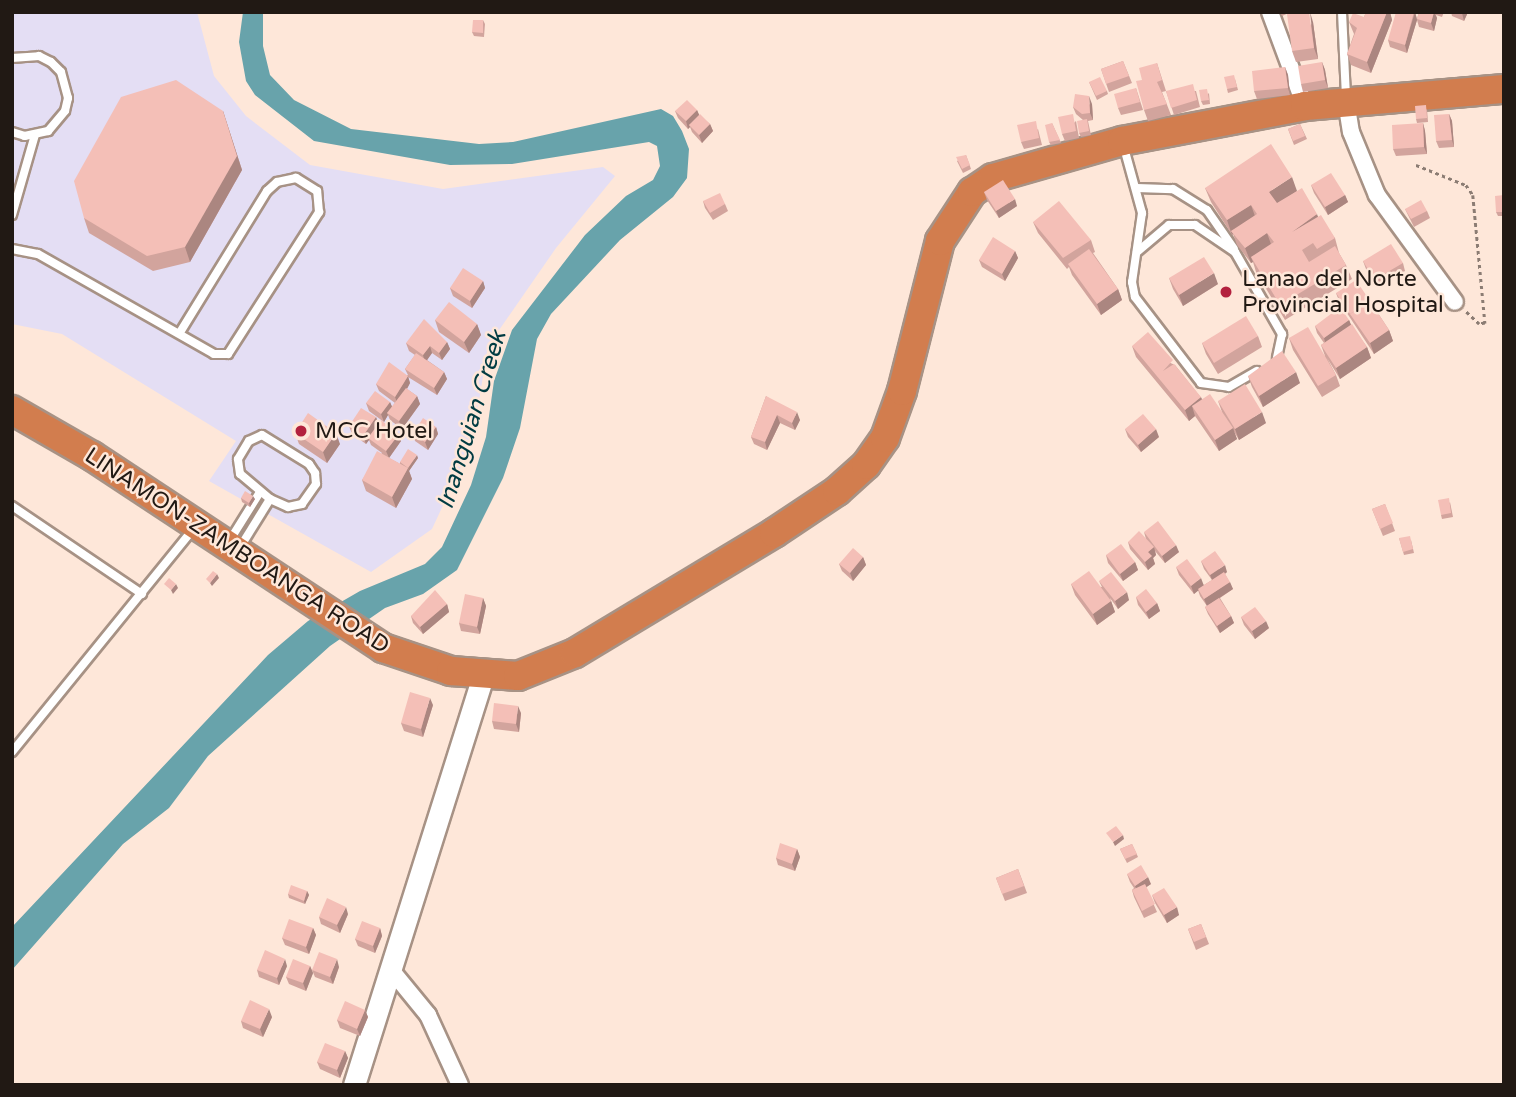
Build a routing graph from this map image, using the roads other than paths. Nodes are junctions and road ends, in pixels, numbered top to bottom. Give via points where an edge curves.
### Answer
1 (1270, 12) edge
2 (1342, 12) edge
3 (12, 58) edge
4 (1504, 89) edge
5 (1346, 101) junction
6 (1305, 106) junction
7 (12, 132) edge
8 (35, 135) junction
9 (1122, 141) junction
10 (1137, 188) junction
11 (12, 215) edge
12 (12, 248) edge
13 (1137, 252) junction
14 (1235, 252) junction
15 (1455, 302) road end
16 (181, 331) junction
17 (12, 410) edge
18 (260, 492) junction
19 (270, 499) junction
20 (12, 506) edge
21 (196, 525) junction
22 (232, 548) junction
23 (142, 594) junction
24 (483, 676) junction
25 (12, 752) edge
26 (392, 971) junction
27 (354, 1085) edge
28 (460, 1085) edge

1 - 6 street
2 - 5 lane
3 - 8 lane via 39,56 51,62 67,84 68,97 58,122
4 - 5 highway, LINAMON-ZAMBOANGA ROAD
5 - 6 highway, LINAMON-ZAMBOANGA ROAD
5 - 15 street via 1351,132 1377,195
6 - 9 highway, LINAMON-ZAMBOANGA ROAD
7 - 8 lane
8 - 11 lane
9 - 10 lane
9 - 24 highway, LINAMON-ZAMBOANGA ROAD via 993,178 972,192 952,217 932,264 886,438 838,491 558,662 518,676
10 - 13 lane via 1142,213
10 - 14 lane via 1173,189 1207,210
12 - 16 lane via 38,254
13 - 14 lane via 1170,225 1195,225
13 - 14 lane via 1132,282 1135,297 1193,375 1201,383 1219,388 1237,384 1277,358 1283,342 1279,326
16 - 16 lane via 214,354 234,349 319,212 317,191 296,178 277,182 267,191
17 - 21 highway, LINAMON-ZAMBOANGA ROAD
18 - 19 lane
18 - 19 lane via 240,474 238,459 250,441 262,435 309,464 316,480 296,506
18 - 22 lane
19 - 22 lane
20 - 23 lane
21 - 22 highway, LINAMON-ZAMBOANGA ROAD
21 - 23 lane
22 - 24 highway, LINAMON-ZAMBOANGA ROAD via 383,648 426,666
23 - 25 lane
24 - 26 street
26 - 27 street
26 - 28 street via 428,1015

